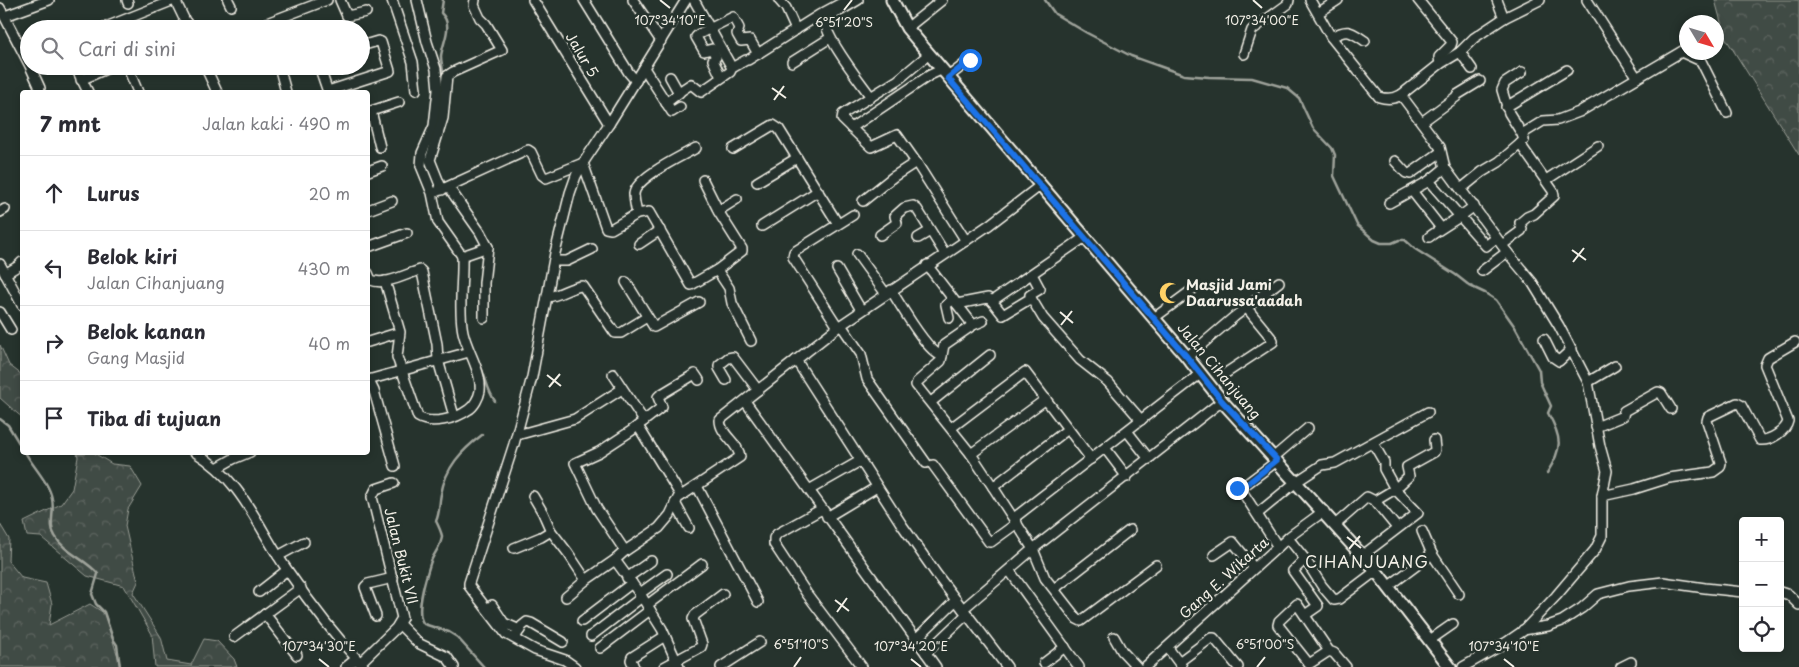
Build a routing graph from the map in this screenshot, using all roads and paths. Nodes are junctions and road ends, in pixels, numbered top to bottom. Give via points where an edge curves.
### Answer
1 (48, 0) edge
2 (175, 0) edge
3 (327, 0) edge
4 (340, 0) edge
5 (392, 0) edge
6 (417, 0) edge
7 (475, 0) edge
8 (533, 0) edge
9 (584, 0) edge
10 (633, 0) edge
11 (688, 0) edge
12 (779, 0) edge
13 (848, 0) edge
14 (858, 0) edge
15 (892, 0) edge
16 (942, 0) edge
17 (1289, 0) edge
18 (1310, 0) edge
19 (1338, 0) edge
20 (1418, 0) edge
21 (1497, 0) edge
22 (1540, 0) edge
23 (1587, 0) edge
24 (2, 11) edge
25 (366, 12) dead end
26 (1318, 14) junction
27 (1504, 18) junction
28 (125, 20) edge
29 (185, 20) edge
30 (275, 20) edge
31 (907, 28) junction
32 (711, 29) junction
33 (796, 30) junction
34 (1332, 37) junction
35 (830, 38) junction
36 (661, 41) junction
37 (1365, 41) dead end
38 (370, 43) edge
39 (20, 46) edge
40 (1460, 52) junction
41 (1679, 53) edge
42 (758, 54) junction
43 (928, 54) junction
44 (1244, 54) dead end
45 (970, 60) dead end
46 (1699, 60) edge
47 (792, 62) dead end
48 (1440, 64) junction
49 (644, 68) junction
50 (732, 68) junction
51 (1472, 69) dead end
52 (1567, 70) dead end
53 (1522, 72) dead end
54 (945, 74) junction
55 (34, 75) edge
56 (80, 75) edge
57 (93, 75) edge
58 (130, 75) edge
59 (209, 75) edge
60 (281, 75) edge
61 (322, 75) edge
62 (670, 77) dead end
63 (721, 77) junction
64 (1637, 78) junction
65 (82, 80) junction
66 (636, 81) junction
67 (1480, 81) dead end
68 (40, 88) dead end
69 (87, 90) edge
70 (137, 90) edge
71 (216, 90) edge
72 (285, 90) edge
73 (327, 90) edge
74 (334, 90) edge
75 (416, 90) dead end
76 (679, 92) junction
77 (1401, 95) junction
78 (871, 97) junction
79 (399, 102) dead end
80 (666, 103) junction
81 (680, 107) dead end
82 (1506, 107) junction
83 (370, 112) edge
84 (1727, 113) dead end
85 (370, 115) edge
86 (1422, 122) junction
87 (608, 124) junction
88 (851, 128) junction
89 (1522, 134) junction
90 (1520, 144) junction
91 (1598, 146) dead end
92 (380, 147) dead end
93 (696, 148) dead end
94 (733, 149) dead end
95 (1442, 152) junction
96 (797, 158) junction
97 (1395, 161) dead end
98 (916, 162) junction
99 (582, 163) junction
100 (382, 166) dead end
101 (1445, 168) junction
102 (370, 170) edge
103 (702, 180) dead end
104 (1546, 180) junction
105 (1429, 181) junction
106 (757, 182) dead end
107 (1041, 185) junction
108 (1461, 189) junction
109 (439, 191) junction
110 (818, 191) junction
111 (1412, 191) junction
112 (737, 200) dead end
113 (392, 201) dead end
114 (863, 201) dead end
115 (1389, 203) dead end
116 (1474, 206) junction
117 (370, 209) edge
118 (718, 210) junction
119 (637, 214) junction
120 (853, 215) dead end
121 (1460, 218) junction
122 (838, 224) junction
123 (762, 226) dead end
124 (1441, 228) junction
125 (660, 230) junction
126 (930, 231) junction
127 (407, 233) dead end
128 (880, 235) dead end
129 (1085, 237) junction
130 (918, 238) dead end
131 (1429, 238) dead end
132 (966, 241) junction
133 (639, 244) dead end
134 (1502, 245) junction
135 (370, 246) edge
136 (488, 246) junction
137 (592, 248) dead end
138 (857, 254) dead end
139 (944, 254) junction
140 (466, 255) junction
141 (554, 262) junction
142 (0, 264) edge
143 (20, 264) edge
144 (927, 265) junction
145 (837, 269) dead end
146 (717, 270) junction
147 (1482, 271) dead end
148 (5, 274) junction
149 (1032, 274) junction
150 (370, 278) edge
151 (385, 281) junction
152 (626, 282) dead end
153 (1279, 282) dead end
154 (1192, 290) dead end
155 (888, 292) junction
156 (547, 297) junction
157 (1031, 298) junction
158 (20, 301) edge
159 (992, 301) junction
160 (699, 302) dead end
161 (954, 302) junction
162 (1246, 307) junction
163 (862, 310) junction
164 (0, 312) edge
165 (647, 317) junction
166 (484, 318) dead end
167 (948, 318) dead end
168 (1154, 318) junction
169 (983, 321) dead end
170 (839, 326) junction
171 (973, 326) junction
172 (11, 330) dead end
173 (394, 334) dead end
174 (1544, 339) dead end
175 (370, 341) edge
176 (751, 341) dead end
177 (1795, 342) dead end
178 (1572, 349) junction
179 (469, 352) junction
180 (990, 355) dead end
181 (942, 356) junction
182 (1187, 357) junction
183 (438, 360) junction
184 (796, 360) junction
185 (1615, 366) dead end
186 (403, 371) junction
187 (1226, 373) dead end
188 (614, 374) dead end
189 (1200, 374) junction
190 (370, 379) edge
191 (699, 380) dead end
192 (726, 380) dead end
193 (1588, 382) junction
194 (370, 384) edge
195 (622, 389) junction
196 (758, 390) junction
197 (1046, 399) junction
198 (745, 400) junction
199 (1222, 401) junction
200 (931, 402) junction
201 (1671, 409) dead end
202 (1428, 412) dead end
203 (454, 416) junction
204 (1141, 420) junction
205 (641, 423) junction
206 (1596, 427) junction
207 (951, 428) junction
208 (1308, 428) dead end
209 (1068, 429) junction
210 (1127, 431) junction
211 (517, 435) junction
212 (1434, 440) dead end
213 (1373, 443) junction
214 (1105, 448) junction
215 (971, 454) junction
216 (199, 455) edge
217 (243, 455) edge
218 (1091, 459) junction
219 (1149, 459) junction
220 (1275, 459) junction
221 (860, 461) junction
222 (395, 466) dead end
223 (217, 468) junction
224 (1127, 477) junction
225 (1296, 482) junction
226 (394, 483) dead end
227 (697, 486) junction
228 (877, 487) junction
229 (993, 487) junction
230 (1395, 489) junction
231 (809, 490) junction
232 (533, 496) dead end
233 (1602, 496) junction
234 (678, 499) junction
235 (1375, 501) junction
236 (1324, 512) junction
237 (825, 513) junction
238 (1257, 514) junction
239 (1015, 520) junction
240 (1335, 525) junction
241 (689, 528) dead end
242 (1397, 528) junction
243 (1130, 530) dead end
244 (551, 531) junction
245 (1422, 531) dead end
246 (1288, 538) junction
247 (304, 542) dead end
248 (1278, 547) junction
249 (514, 548) dead end
250 (1033, 549) junction
251 (625, 551) junction
252 (1432, 554) junction
253 (1214, 555) dead end
254 (1363, 555) junction
255 (278, 556) junction
256 (1306, 559) junction
257 (615, 560) junction
258 (651, 561) dead end
259 (702, 564) dead end
260 (1156, 565) dead end
261 (1254, 568) junction
262 (287, 570) junction
263 (1008, 570) junction
264 (1376, 571) junction
265 (667, 574) dead end
266 (393, 578) junction
267 (586, 580) junction
268 (630, 580) junction
269 (1389, 586) junction
270 (300, 588) junction
271 (1054, 589) junction
272 (259, 592) dead end
273 (1739, 592) edge
274 (1784, 593) edge
275 (723, 594) dead end
276 (1459, 594) dead end
277 (641, 595) junction
278 (566, 597) dead end
279 (956, 600) junction
280 (758, 602) dead end
281 (492, 605) dead end
282 (1799, 605) edge
283 (648, 608) junction
284 (965, 611) junction
285 (265, 614) junction
286 (1305, 615) junction
287 (376, 616) dead end
288 (582, 621) dead end
289 (399, 624) junction
290 (1453, 624) dead end
291 (1523, 630) junction
292 (517, 634) junction
293 (591, 636) dead end
294 (665, 636) junction
295 (234, 637) dead end
296 (1114, 637) dead end
297 (916, 639) junction
298 (1430, 640) junction
299 (563, 642) dead end
300 (760, 642) dead end
301 (1065, 647) junction
302 (600, 648) dead end
303 (1168, 648) junction
304 (1329, 652) junction
305 (926, 653) junction
306 (297, 655) dead end
307 (734, 659) junction
308 (1630, 662) dead end
309 (360, 663) edge
310 (1044, 663) dead end
311 (678, 664) edge
312 (1181, 664) edge
313 (1340, 665) edge
314 (717, 666) edge
315 (860, 666) edge
316 (1447, 666) edge
317 (346, 667) edge
318 (454, 667) edge
319 (575, 667) edge
320 (634, 667) edge
321 (664, 667) edge
322 (740, 667) edge
323 (936, 667) edge
324 (1007, 667) edge
325 (1079, 667) edge
326 (1136, 667) edge
327 (1145, 667) edge
328 (1238, 667) edge
329 (1463, 667) edge
330 (1621, 667) edge

1 - 24 street
2 - 28 street
2 - 29 street
3 - 30 street
4 - 25 street via 347,16
5 - 75 street via 413,62
6 - 109 street via 436,69 438,90 434,126 421,161
7 - 109 street via 480,18 502,50 446,76 443,118 430,160
8 - 87 street, Jalur 5
9 - 66 street
10 - 36 street
11 - 32 street
11 - 36 street
12 - 33 street
13 - 33 street
14 - 35 street via 826,19
15 - 31 main road, Jalan Cihanjuang
16 - 31 street
17 - 44 street via 1252,30
18 - 26 street
19 - 26 street
20 - 48 street via 1452,42 1439,57
21 - 27 street
22 - 27 street
23 - 64 street
24 - 39 street
26 - 34 street
27 - 40 street via 1474,38
31 - 43 main road, Jalan Cihanjuang
32 - 42 street via 734,17 741,41 750,40
32 - 50 street
32 - 63 street via 696,37 704,51 712,49
33 - 42 street
34 - 37 street via 1349,31
34 - 77 street via 1379,97 1396,98
35 - 47 street
35 - 78 street
36 - 49 street
38 - 74 street via 383,43 390,71
40 - 48 street
40 - 51 street
41 - 64 street
42 - 50 street
43 - 54 main road, Jalan Cihanjuang
43 - 78 street via 898,80
45 - 54 street
46 - 84 street
48 - 77 street
49 - 66 street
49 - 80 street
50 - 63 street
52 - 82 street
53 - 82 street via 1503,86
54 - 88 street via 930,75
54 - 107 main road, Jalan Cihanjuang
55 - 68 street
56 - 65 street
57 - 65 street
58 - 70 street
59 - 71 street
60 - 72 street
61 - 73 street
62 - 76 street
63 - 76 street via 701,92 691,84
64 - 89 street via 1572,115 1543,121
65 - 69 street
66 - 87 street
67 - 86 street
76 - 80 street
77 - 86 street
78 - 88 street via 843,114 842,119
79 - 83 street
80 - 81 street via 672,112
82 - 89 street
85 - 92 street
86 - 95 street
87 - 99 street
88 - 98 street via 871,148 897,135
89 - 90 street via 1524,140
90 - 104 street
90 - 108 street
91 - 104 street
93 - 119 street via 645,178 636,188
94 - 96 street via 773,125
95 - 97 street via 1410,174
95 - 101 street
96 - 106 street
96 - 110 street
98 - 114 street
98 - 132 street
99 - 109 street via 546,178 528,150
99 - 119 street via 608,230
99 - 141 street via 570,194
100 - 102 street
101 - 105 street
101 - 108 street
103 - 118 street
104 - 134 street via 1554,191 1552,199 1524,219 1520,223 1522,232
105 - 111 street
105 - 121 street
107 - 129 main road, Jalan Cihanjuang
107 - 132 street
108 - 116 street
109 - 136 street via 465,212
109 - 140 street via 438,222
110 - 122 street
110 - 123 street
111 - 115 street
111 - 124 street
112 - 118 street
113 - 117 street
116 - 121 street
116 - 134 street
118 - 146 street via 742,249
119 - 125 street via 649,212
120 - 122 street
121 - 124 street
121 - 134 street via 1486,246
122 - 170 street via 794,252 793,257
124 - 131 street
125 - 133 street
125 - 146 street via 690,285
126 - 128 street via 914,206 895,216 897,224
126 - 130 street
126 - 139 street
127 - 135 street
129 - 149 street
129 - 168 main road, Jalan Cihanjuang
132 - 139 street
134 - 147 street
134 - 178 street via 1532,282
136 - 140 street
136 - 166 street
137 - 141 street via 567,261
138 - 155 street
139 - 144 street
140 - 179 street via 463,331
141 - 156 street
142 - 148 street
143 - 148 street
144 - 155 street
144 - 161 street
145 - 163 street
146 - 176 street via 730,288 732,303
148 - 158 street
149 - 157 street via 1041,288 1030,295
149 - 159 street
150 - 151 street via 377,282
151 - 183 street via 422,272
151 - 186 street via 400,332 397,357
152 - 165 street
153 - 162 street
154 - 168 street
155 - 163 street
155 - 181 street via 937,355
156 - 165 street via 583,286 615,333 621,333
156 - 211 street via 536,363
157 - 159 street via 1004,315
157 - 204 street via 1043,318 1080,360 1108,382
159 - 161 street via 988,298
160 - 165 street via 655,327
161 - 167 street via 946,305
161 - 171 street
162 - 182 street
162 - 187 street via 1273,342
163 - 170 street
164 - 172 street
168 - 182 main road, Jalan Cihanjuang
169 - 171 street
170 - 184 street
170 - 239 street via 861,354 867,379 989,542
171 - 181 street via 944,345
173 - 175 street
174 - 178 street via 1553,357 1559,361
177 - 233 street via 1768,358 1765,365 1788,421 1786,427 1766,440 1760,440 1741,404 1736,402 1710,416 1707,421 1721,463 1717,470 1669,478
178 - 193 street
179 - 183 street
179 - 203 street via 479,377 479,395 468,411
180 - 200 street
181 - 200 street via 941,361 916,383
182 - 189 main road, Jalan Cihanjuang
183 - 186 street
183 - 203 street
184 - 196 street
184 - 221 street
185 - 193 street
186 - 190 street
186 - 203 street via 418,417 433,422
188 - 195 street
189 - 199 main road, Jalan Cihanjuang
189 - 204 street
191 - 205 street via 695,374 660,395 662,407
192 - 196 street via 719,365 733,357
193 - 206 street
194 - 222 street
195 - 205 street
195 - 211 street via 575,419
196 - 198 street
197 - 207 street via 1023,372
197 - 209 street
197 - 215 street
198 - 227 street via 719,423 740,456
198 - 231 street
199 - 219 street
199 - 220 main road, Jalan Cihanjuang
200 - 207 street
201 - 206 street via 1658,392 1624,411 1623,416
202 - 213 street
204 - 210 street
205 - 234 street
205 - 251 street via 598,452 574,463 597,509
206 - 233 street via 1607,471
207 - 215 street
208 - 220 street
209 - 218 street
209 - 229 street
210 - 214 street
210 - 219 street
211 - 292 street via 469,583 506,634
212 - 230 street via 1434,452 1407,467 1409,476
213 - 225 street via 1335,463 1322,465
213 - 230 street
214 - 218 street
214 - 224 street
215 - 229 street
216 - 223 street
217 - 223 street
218 - 239 street
219 - 224 street
220 - 225 main road, Jalan Cihanjuang
220 - 238 street via 1238,488
221 - 228 street
221 - 231 street
223 - 255 street via 243,496
224 - 250 street
225 - 236 main road, Jalan Cihanjuang
225 - 238 street
226 - 266 street, Jalan Bukit VII via 376,490 372,496
227 - 234 street
227 - 280 street
228 - 237 street
228 - 279 street
229 - 239 street
230 - 235 street
230 - 242 street via 1418,513
231 - 237 street
232 - 244 street
233 - 291 street via 1602,536 1595,550
234 - 241 street
234 - 251 street via 659,528
235 - 240 street via 1367,497
235 - 242 street
236 - 240 main road, Jalan Cihanjuang
236 - 246 street, Gang E. Wikarta
237 - 297 street
237 - 315 street via 777,534 774,544
238 - 248 street
239 - 250 street
240 - 254 main road, Jalan Cihanjuang
242 - 254 street
243 - 271 street
244 - 249 street
244 - 267 street
245 - 252 street
246 - 248 street, Gang E. Wikarta
246 - 256 street
247 - 255 street
248 - 261 street, Gang E. Wikarta
250 - 263 street
250 - 271 street via 1045,578
251 - 257 street
252 - 269 street
252 - 276 street
253 - 261 street via 1233,542
254 - 264 main road, Jalan Cihanjuang
255 - 262 street
256 - 264 street via 1322,586 1335,600
256 - 286 street via 1292,570 1318,606
257 - 267 street
257 - 268 street
258 - 268 street
259 - 283 street
260 - 271 street via 1081,621
261 - 303 street, Gang E. Wikarta
262 - 270 street
262 - 272 street
263 - 284 street
263 - 301 street
264 - 269 main road, Jalan Cihanjuang
265 - 277 street
266 - 287 street via 365,587
266 - 289 street, Jalan Bukit VII via 402,618
267 - 278 street
268 - 277 street
268 - 288 street
269 - 298 main road, Jalan Cihanjuang
270 - 285 street
270 - 309 street
273 - 291 street via 1663,582 1629,586 1598,594 1562,621
274 - 282 street
275 - 311 street via 695,615 693,619 702,646
277 - 283 street
277 - 293 street
279 - 284 street
279 - 297 street
281 - 292 street via 504,623
283 - 294 street
283 - 302 street
284 - 305 street
284 - 324 street
285 - 295 street
285 - 306 street
286 - 304 street
286 - 304 street via 1297,604 1278,625 1309,664
289 - 309 street, Jalan Bukit VII
289 - 318 street via 418,643 446,657
290 - 298 street
291 - 329 street
292 - 299 street via 527,622
292 - 319 street via 535,650 565,660
294 - 311 street
294 - 320 street via 632,657
296 - 326 street
297 - 305 street
298 - 316 main road, Jalan Cihanjuang
300 - 307 street
301 - 310 street
301 - 325 street
303 - 312 street
303 - 327 street, Gang E. Wikarta
304 - 313 street via 1334,653
305 - 323 street
307 - 314 street
307 - 322 street
308 - 330 street
309 - 317 street, Jalan Bukit VII
311 - 321 street
312 - 328 street via 1214,638

